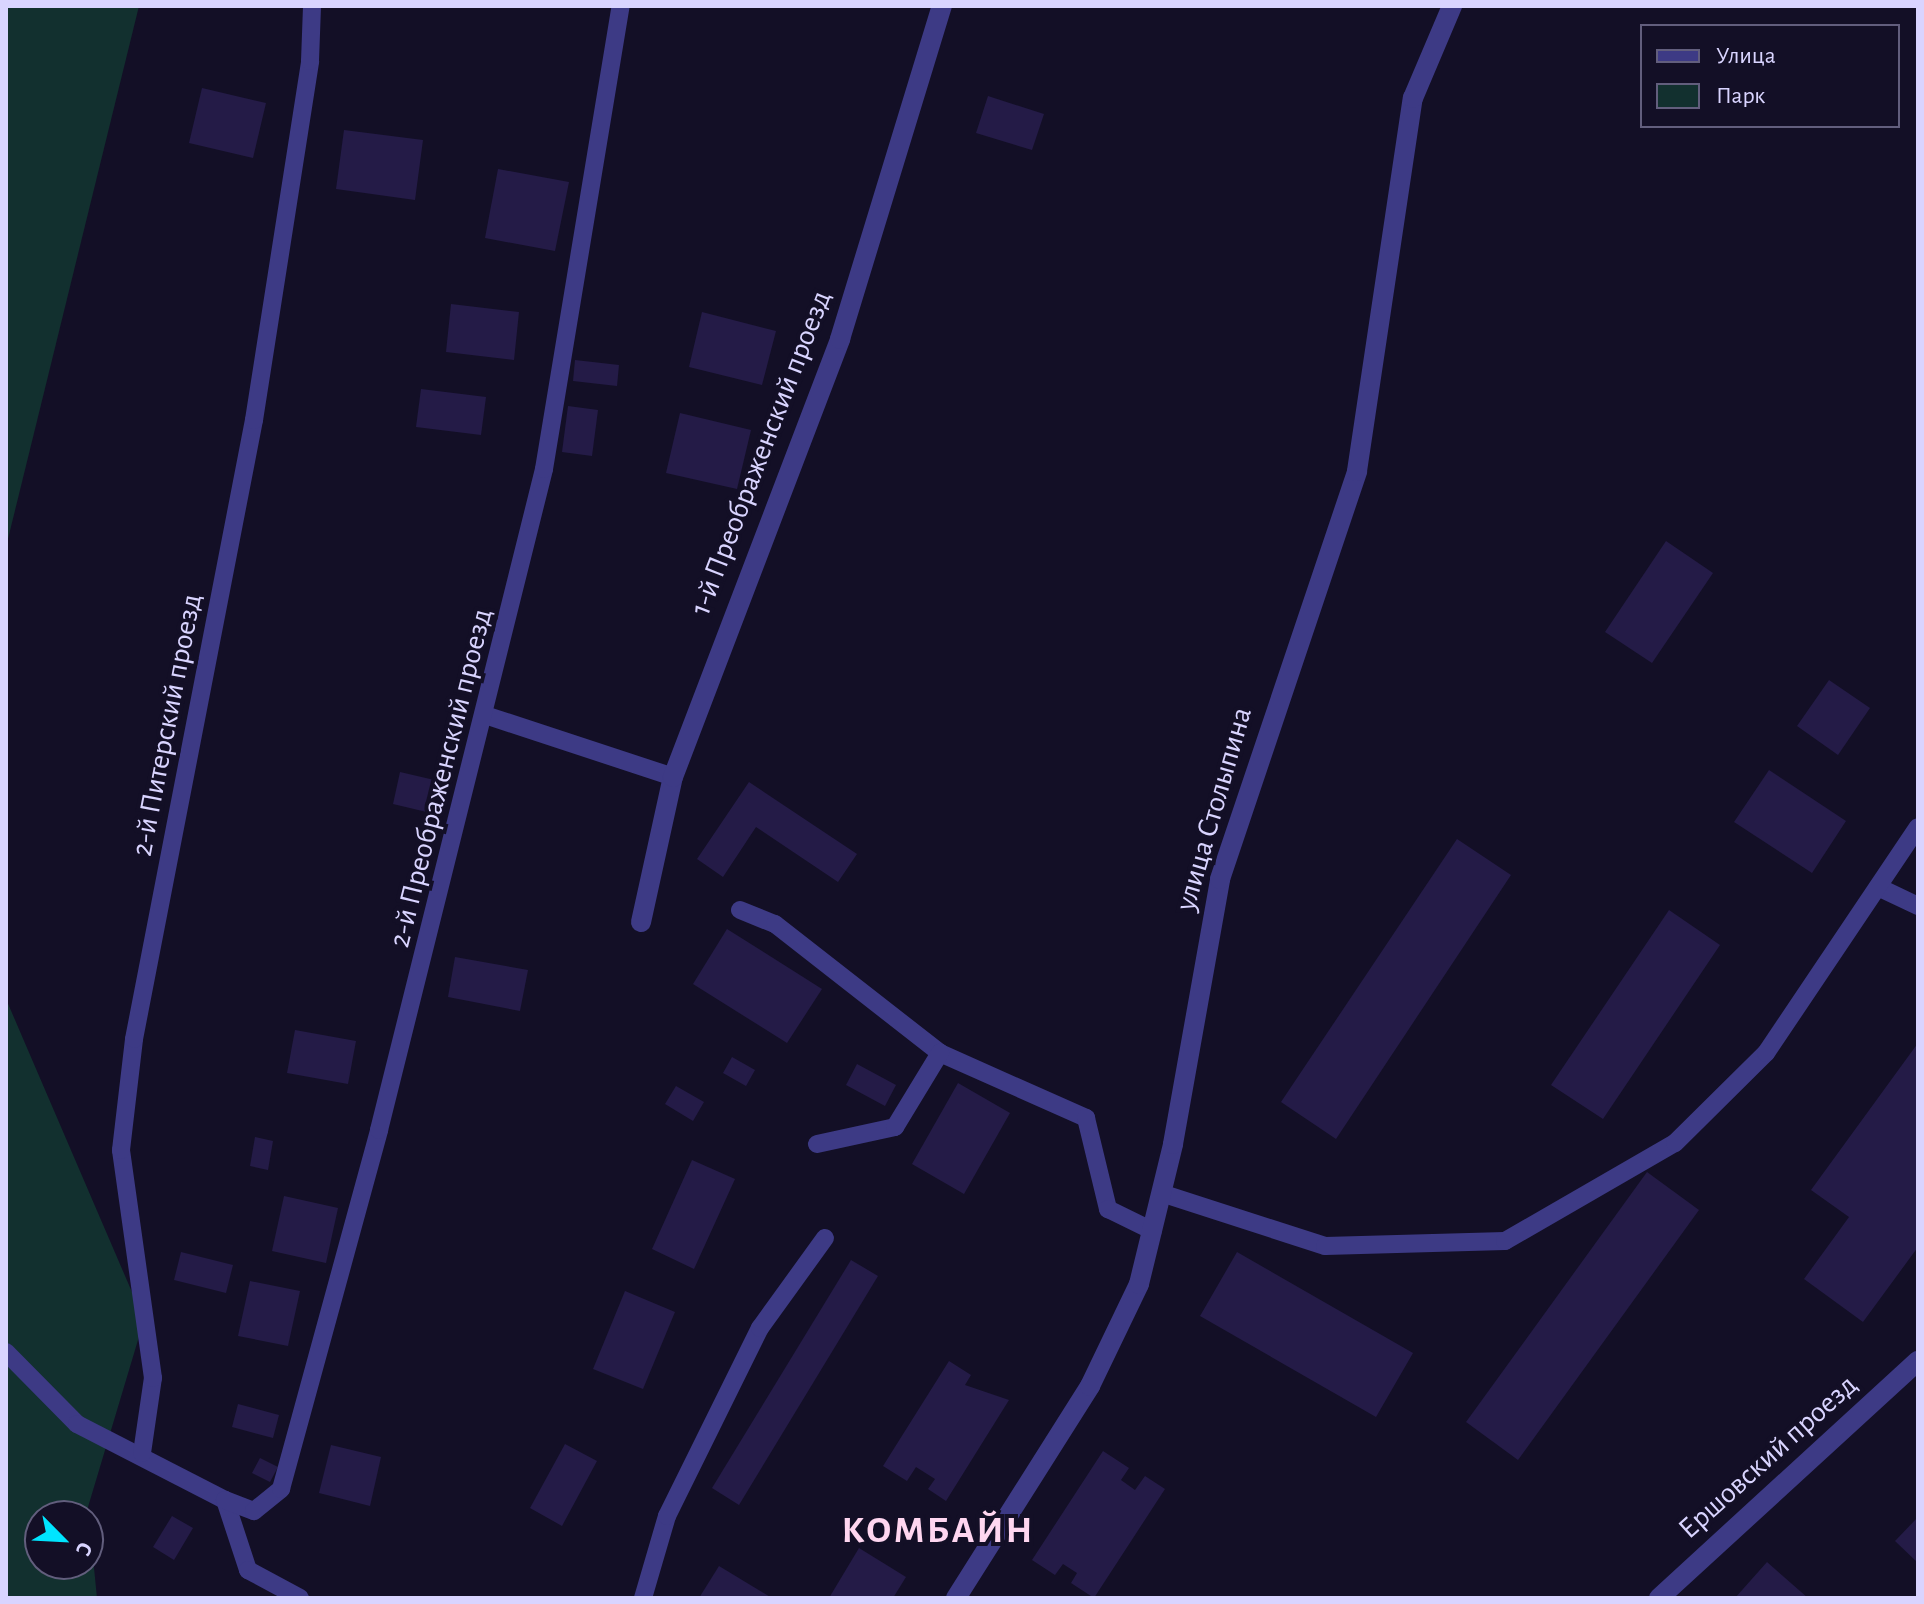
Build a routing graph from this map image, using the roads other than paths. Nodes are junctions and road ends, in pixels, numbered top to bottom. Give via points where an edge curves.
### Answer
1 (312, 6) edge
2 (621, 6) edge
3 (942, 6) edge
4 (1452, 6) edge
5 (488, 716) junction
6 (673, 777) junction
7 (1918, 827) edge
8 (1878, 887) junction
9 (1918, 906) edge
10 (740, 910) dead end
11 (641, 922) dead end
12 (940, 1053) junction
13 (817, 1144) dead end
14 (1161, 1193) junction
15 (1153, 1231) junction
16 (825, 1238) dead end
17 (6, 1352) edge
18 (1918, 1361) edge
19 (142, 1453) junction
20 (225, 1500) junction
21 (300, 1598) edge
22 (643, 1598) edge
23 (956, 1598) edge
24 (1659, 1598) edge

1 - 19 lane, 2-й Питерский проезд via 310,61 254,420 134,1039 121,1150 153,1378
2 - 5 lane, 2-й Преображенский проезд via 544,469
3 - 6 street, 1-й Преображенский проезд via 840,339
4 - 14 street, улица Столыпина via 1413,98 1357,471 1220,879
5 - 6 lane
5 - 20 lane, 2-й Преображенский проезд via 281,1489 254,1511
6 - 11 street, 1-й Преображенский проезд
7 - 8 lane
8 - 9 lane
8 - 14 lane via 1766,1053 1675,1143 1505,1241 1325,1246
10 - 12 lane via 775,924
12 - 13 lane via 895,1127
12 - 15 lane via 1086,1118 1108,1209
14 - 15 street, улица Столыпина
15 - 23 street, улица Столыпина via 1139,1284 1090,1386
16 - 22 lane via 760,1328 667,1516
17 - 19 lane via 77,1424
18 - 24 street, Ершовский проезд
19 - 20 lane
20 - 21 lane via 248,1570

